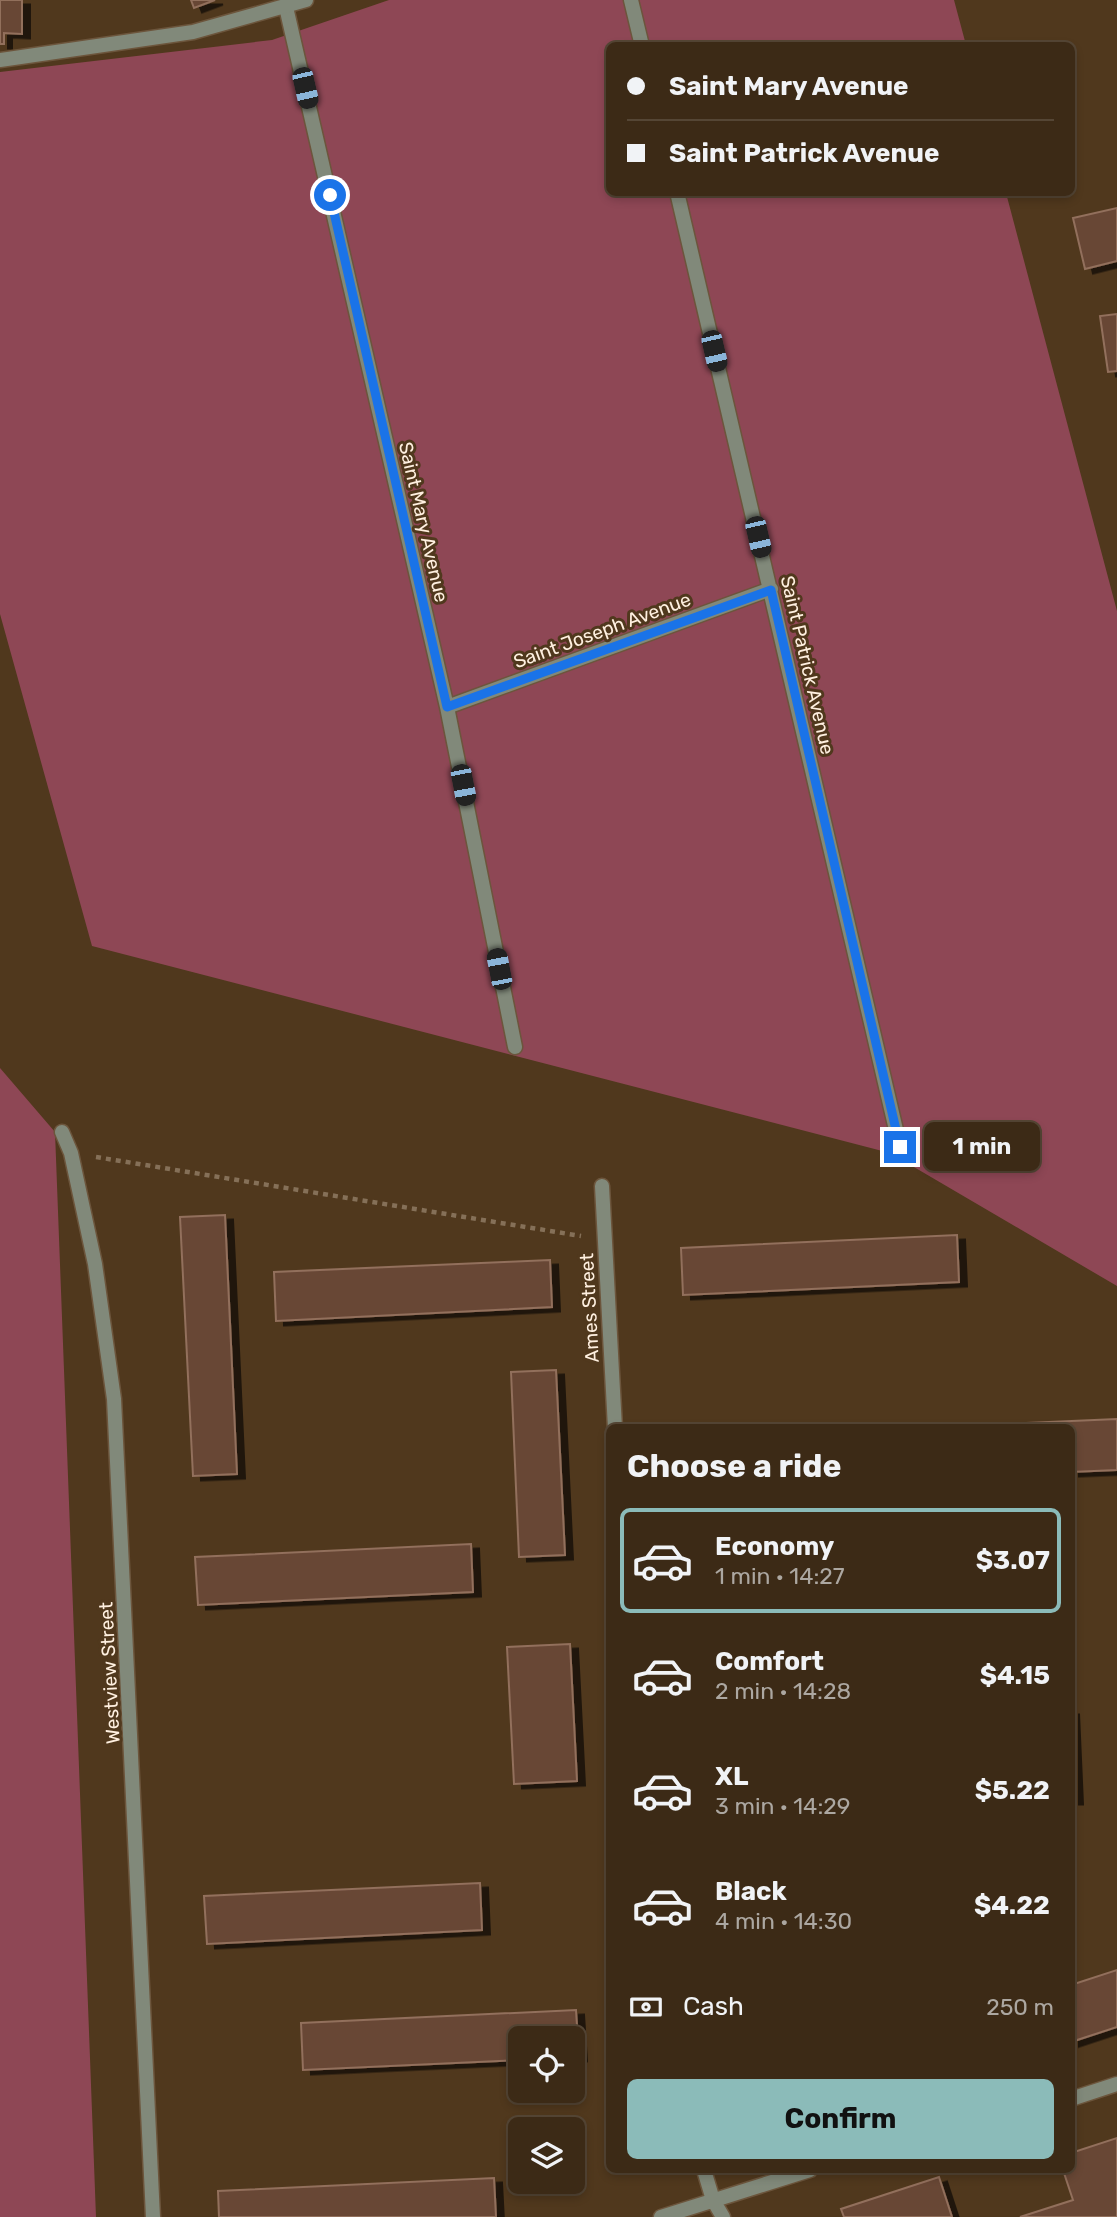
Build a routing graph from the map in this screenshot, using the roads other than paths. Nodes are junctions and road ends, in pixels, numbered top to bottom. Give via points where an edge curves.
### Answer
1 (306, 0) edge
2 (631, 0) edge
3 (286, 7) junction
4 (641, 42) edge
5 (0, 60) edge
6 (678, 196) edge
7 (771, 590) junction
8 (447, 707) junction
9 (515, 1047) dead end
10 (62, 1132) dead end
11 (900, 1147) dead end
12 (602, 1185) dead end
13 (615, 1424) edge
14 (1117, 2084) edge
15 (1075, 2098) edge
16 (705, 2173) edge
17 (800, 2173) edge
18 (713, 2200) junction
19 (153, 2217) edge
20 (661, 2217) edge
21 (723, 2217) edge

1 - 3 street
2 - 4 street
3 - 5 street via 192,32
3 - 8 street, Saint Mary Avenue
6 - 7 street, Saint Patrick Avenue
7 - 8 street, Saint Joseph Avenue
7 - 11 street, Saint Patrick Avenue
8 - 9 street, Saint Mary Avenue
10 - 19 street, Westview Street via 71,1153 95,1264 114,1399
12 - 13 street, Ames Street
14 - 15 street
16 - 18 street
17 - 18 street
18 - 20 street
18 - 21 street

